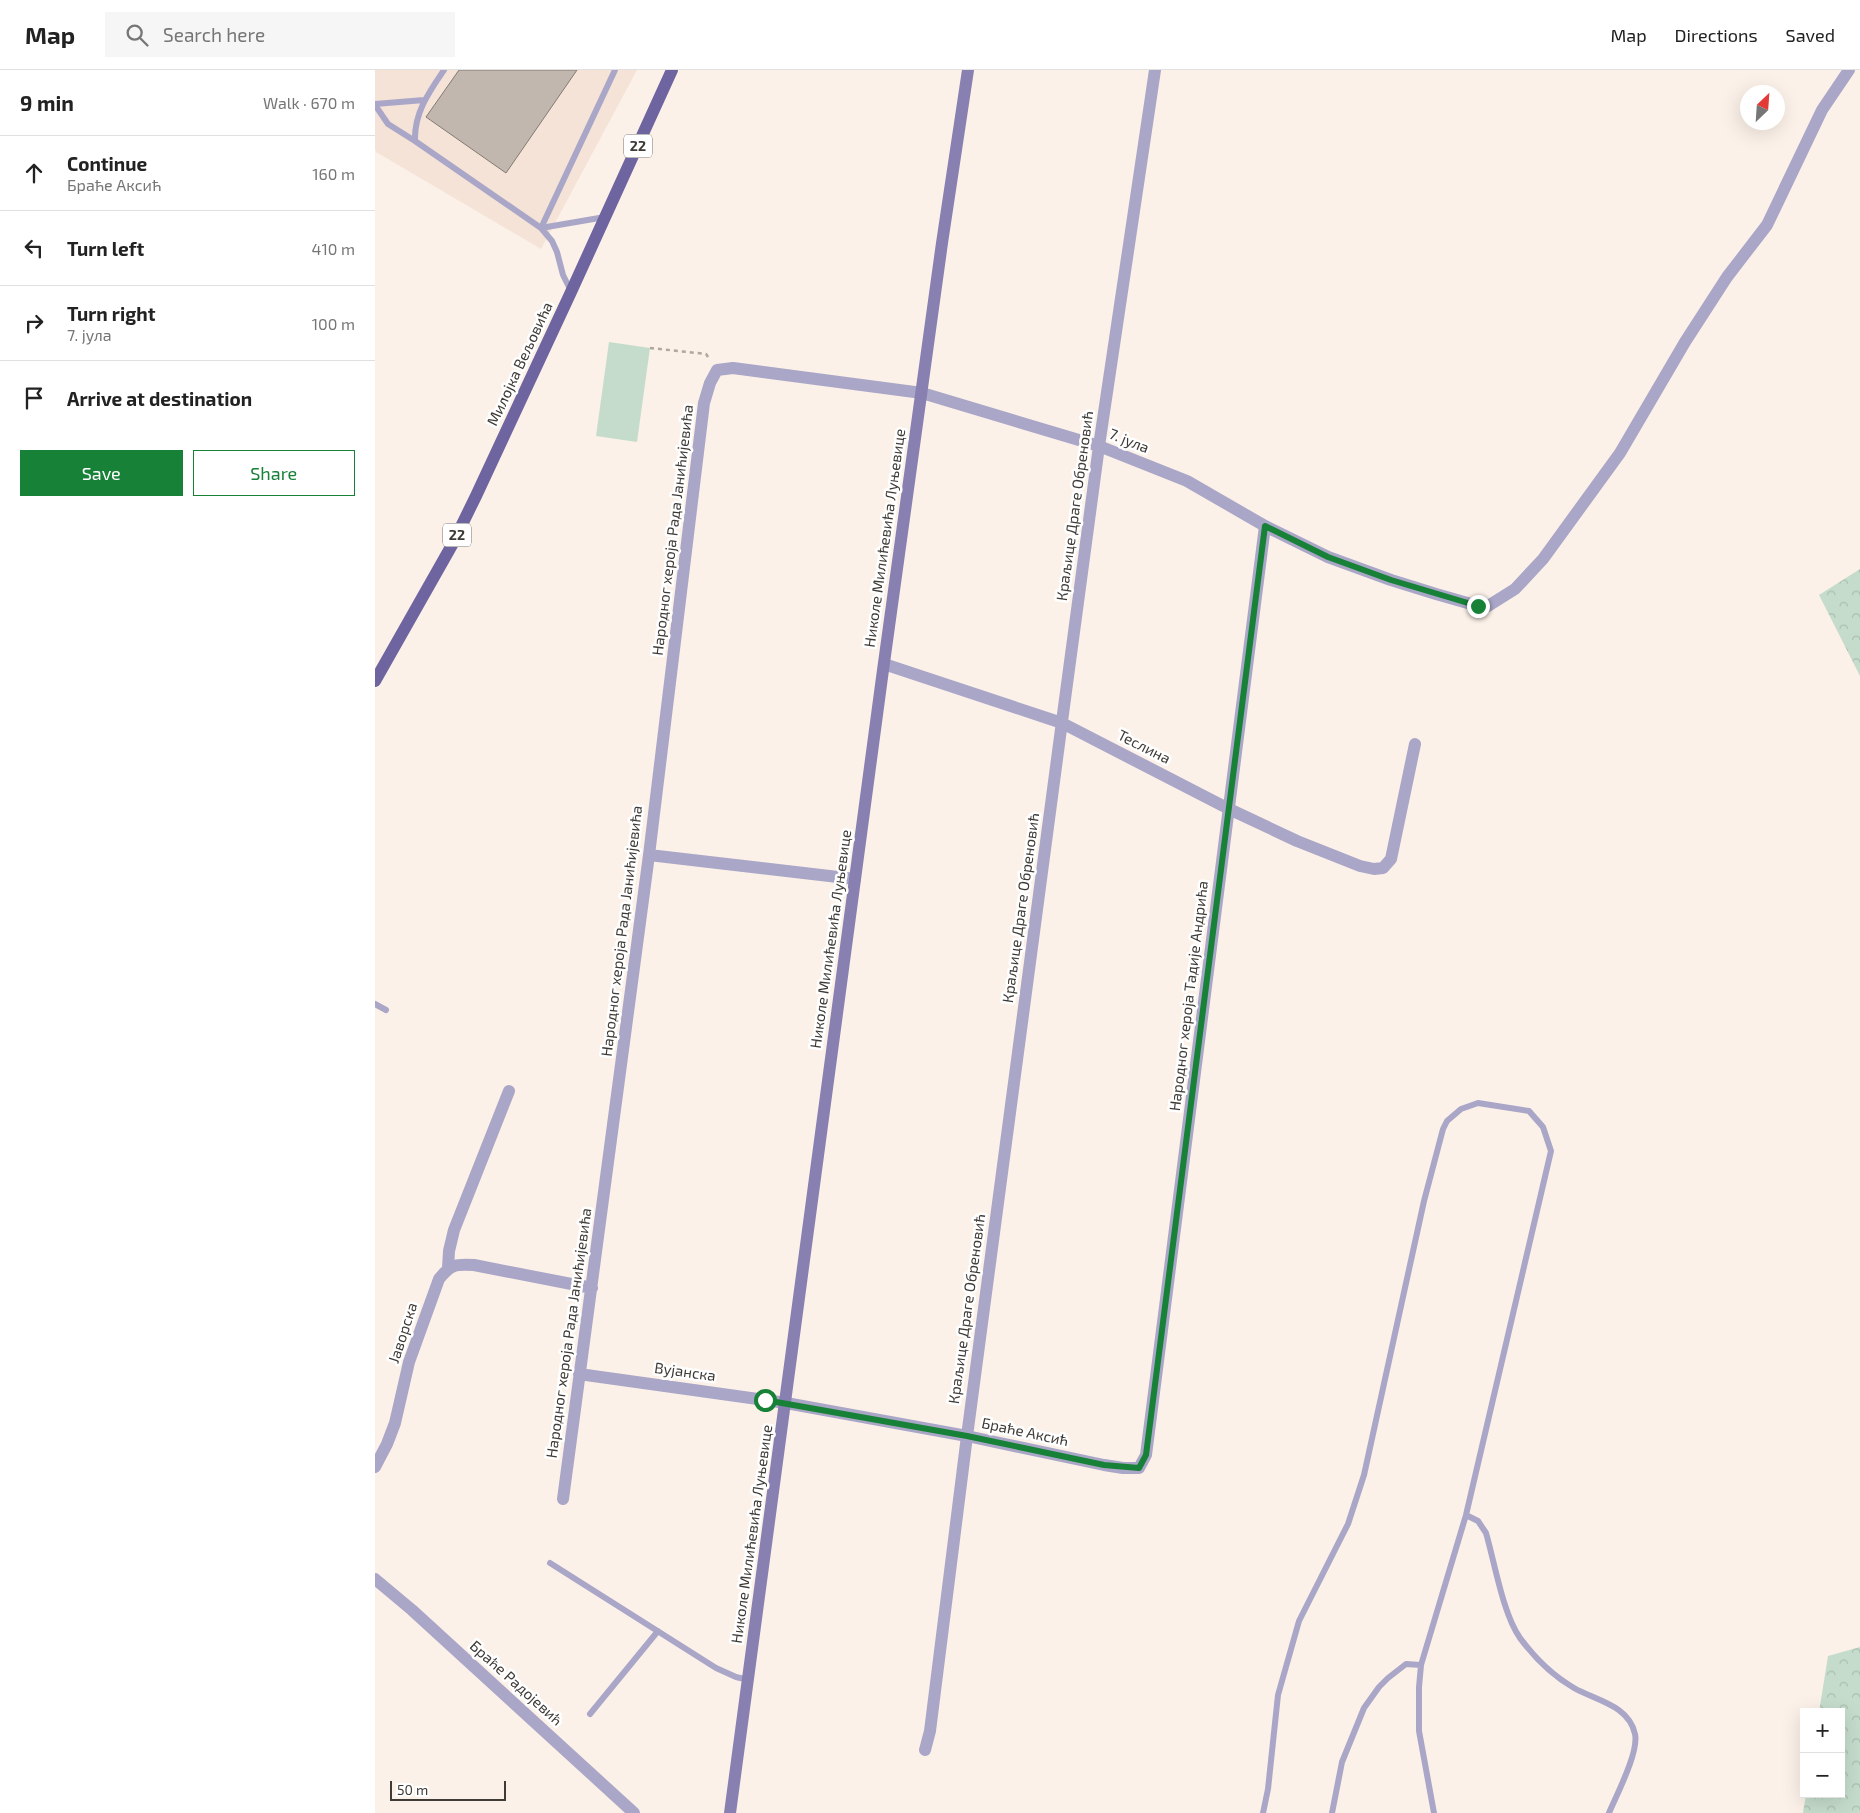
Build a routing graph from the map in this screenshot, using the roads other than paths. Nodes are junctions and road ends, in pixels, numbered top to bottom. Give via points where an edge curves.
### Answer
1 (444, 70) edge
2 (615, 70) edge
3 (671, 70) edge
4 (968, 70) edge
5 (1155, 70) edge
6 (1849, 70) edge
7 (424, 100) junction
8 (375, 104) edge
9 (415, 141) junction
10 (605, 217) junction
11 (541, 228) junction
12 (571, 292) junction
13 (717, 370) joint
14 (922, 393) junction
15 (1099, 446) junction
16 (1265, 526) junction
17 (884, 664) junction
18 (375, 681) edge
19 (1061, 724) junction
20 (1415, 744) dead end
21 (1229, 809) junction
22 (649, 854) junction
23 (855, 880) junction
24 (375, 1004) edge
25 (386, 1010) dead end
26 (509, 1091) dead end
27 (448, 1268) junction
28 (592, 1288) junction
29 (579, 1374) junction
30 (786, 1402) junction
31 (967, 1436) junction
32 (375, 1466) edge
33 (1139, 1468) joint
34 (563, 1499) dead end
35 (1466, 1516) junction
36 (550, 1562) dead end
37 (375, 1579) edge
38 (658, 1631) junction
39 (1421, 1665) junction
40 (749, 1680) junction
41 (590, 1714) dead end
42 (925, 1750) dead end
43 (635, 1813) edge
44 (731, 1813) edge
45 (1263, 1813) edge
46 (1332, 1813) edge
47 (1434, 1813) edge
48 (1609, 1813) edge

1 - 7 lane
2 - 11 lane
3 - 10 main road, Милојка Вељовића / 22
4 - 14 street, Николе Милићевића Луњевице
5 - 15 street, Краљице Драге Обреновић
6 - 16 street, 7. јула via 1822,110 1767,225 1727,277 1685,342 1620,453 1543,559 1509,594 1488,606 1478,606 1328,557
7 - 8 lane
7 - 9 lane
8 - 9 lane via 388,124
9 - 11 lane
10 - 11 lane
10 - 12 main road, Милојка Вељовића / 22
11 - 12 lane via 552,241
12 - 18 main road, Милојка Вељовића / 22 via 452,545
13 - 14 street, 7. јула via 733,368
13 - 22 street, Народног хероја Рада Јанићијевића via 705,404
14 - 15 street, 7. јула
14 - 17 street, Николе Милићевића Луњевице
15 - 16 street, 7. јула via 1187,481
15 - 19 street, Краљице Драге Обреновић
16 - 21 street, Народног хероја Тадије Андрића
17 - 19 street, Теслина
17 - 23 street, Николе Милићевића Луњевице
19 - 21 street, Теслина
19 - 31 street, Краљице Драге Обреновић
20 - 21 street, Теслина via 1391,859 1383,868 1360,866
21 - 33 street, Народног хероја Тадије Андрића via 1146,1455
22 - 23 street
22 - 28 street, Народног хероја Рада Јанићијевића
23 - 30 street, Николе Милићевића Луњевице
24 - 25 lane
26 - 27 street, Јаворска via 454,1230
27 - 28 street via 474,1265
27 - 32 street, Јаворска via 439,1279 409,1362 392,1430
28 - 29 street, Народног хероја Рада Јанићијевића
29 - 30 street, Вујанска
29 - 34 street, Народног хероја Рада Јанићијевића
30 - 31 street, Браће Аксић
30 - 40 street, Николе Милићевића Луњевице
31 - 33 street, Браће Аксић via 1104,1465
31 - 42 street, Краљице Драге Обреновић
35 - 39 lane
35 - 45 lane via 1551,1151 1543,1127 1529,1112 1488,1104 1461,1109 1447,1121 1443,1130 1423,1201 1364,1475 1338,1546 1299,1621 1278,1695
35 - 48 lane via 1478,1521 1486,1534 1511,1624 1521,1640 1546,1667 1573,1687 1624,1713 1633,1728 1635,1751
36 - 38 lane
37 - 43 street, Браће Радојевић
38 - 40 lane via 717,1668
38 - 41 lane
39 - 46 lane via 1407,1664 1387,1678 1364,1708 1342,1762
39 - 47 lane via 1419,1731
40 - 44 street, Николе Милићевића Луњевице

